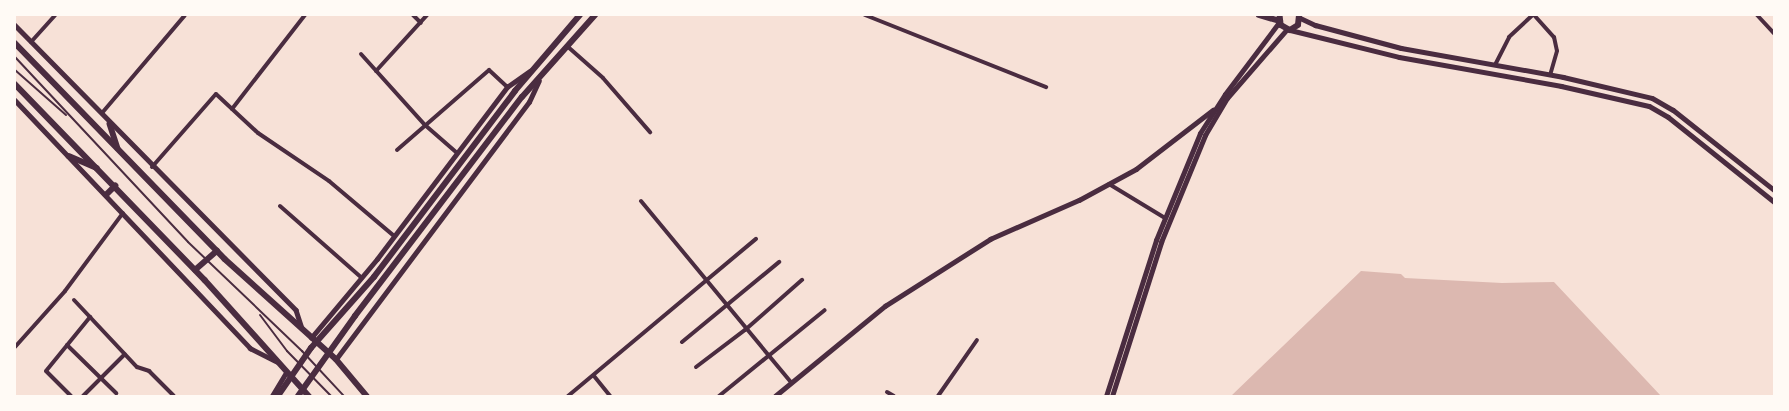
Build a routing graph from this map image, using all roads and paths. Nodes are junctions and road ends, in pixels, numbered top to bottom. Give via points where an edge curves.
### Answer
1 (56, 15) edge
2 (185, 15) edge
3 (305, 15) edge
4 (413, 15) edge
5 (427, 15) edge
6 (580, 15) edge
7 (595, 15) edge
8 (865, 15) edge
9 (1259, 15) edge
10 (1534, 15) edge
11 (1758, 15) edge
12 (1299, 16) edge
13 (1280, 18) edge
14 (421, 23) junction
15 (15, 25) edge
16 (1288, 29) junction
17 (1774, 32) edge
18 (31, 42) junction
19 (15, 43) edge
20 (567, 46) junction
21 (361, 54) dead end
22 (15, 57) edge
23 (1495, 65) junction
24 (536, 67) junction
25 (15, 70) edge
26 (376, 71) junction
27 (542, 73) junction
28 (1550, 75) junction
29 (15, 84) edge
30 (1046, 86) dead end
31 (507, 87) junction
32 (15, 100) edge
33 (232, 109) junction
34 (1218, 109) junction
35 (102, 113) junction
36 (71, 120) junction
37 (110, 124) junction
38 (425, 125) junction
39 (650, 132) dead end
40 (119, 150) junction
41 (397, 150) dead end
42 (457, 153) junction
43 (69, 156) junction
44 (152, 167) junction
45 (97, 168) junction
46 (1109, 184) junction
47 (115, 186) junction
48 (1774, 190) edge
49 (106, 195) junction
50 (641, 201) dead end
51 (1774, 202) edge
52 (280, 206) dead end
53 (123, 213) junction
54 (1165, 218) junction
55 (394, 236) junction
56 (756, 239) dead end
57 (217, 251) junction
58 (206, 261) junction
59 (779, 262) dead end
60 (195, 270) junction
61 (362, 278) junction
62 (706, 280) junction
63 (802, 280) dead end
64 (74, 300) dead end
65 (727, 306) junction
66 (824, 310) dead end
67 (257, 311) junction
68 (90, 317) junction
69 (302, 330) junction
70 (745, 330) junction
71 (311, 338) junction
72 (977, 340) dead end
73 (682, 342) dead end
74 (67, 344) junction
75 (15, 347) edge
76 (125, 354) junction
77 (768, 356) junction
78 (336, 359) junction
79 (276, 361) junction
80 (696, 367) dead end
81 (286, 374) junction
82 (594, 376) junction
83 (101, 378) junction
84 (792, 382) junction
85 (887, 392) dead end
86 (116, 393) dead end
87 (71, 396) edge
88 (83, 396) edge
89 (174, 396) edge
90 (272, 396) edge
91 (278, 396) edge
92 (298, 396) edge
93 (309, 396) edge
94 (331, 396) edge
95 (344, 396) edge
96 (367, 396) edge
97 (568, 396) edge
98 (610, 396) edge
99 (719, 396) edge
100 (775, 396) edge
101 (894, 396) edge
102 (938, 396) edge
103 (1106, 396) edge
104 (1112, 396) edge

1 - 18 street
2 - 35 street
3 - 33 street
4 - 14 street
5 - 14 street
6 - 24 main road
7 - 20 main road
8 - 30 street
9 - 13 main road
10 - 23 street via 1510,37
10 - 28 street via 1554,38 1557,51
11 - 17 street
12 - 16 main road via 1297,26
12 - 23 main road via 1314,26 1367,40
13 - 16 main road
13 - 34 main road
14 - 26 street
15 - 18 street
16 - 34 main road via 1265,51
16 - 51 main road via 1399,57 1561,86 1649,106
18 - 35 street
19 - 40 main road
20 - 27 main road
20 - 39 street via 603,78
21 - 26 street
22 - 36 lane
23 - 28 main road
24 - 31 street
24 - 91 main road via 515,90 374,277 311,348
25 - 36 lane
26 - 38 street
27 - 78 street via 529,102
27 - 92 main road via 355,316
28 - 48 main road via 1652,98 1673,110
29 - 45 main road
31 - 38 street via 489,70
31 - 42 street
32 - 43 street
33 - 44 street via 216,94
33 - 55 street via 258,133 329,182
34 - 46 street via 1136,169
34 - 54 main road via 1200,133
34 - 104 main road via 1161,242
35 - 37 street
36 - 58 lane
37 - 40 main road
37 - 44 street
38 - 41 street
38 - 42 street
40 - 57 main road
42 - 55 street
43 - 45 main road
43 - 49 street
44 - 69 street via 296,310
45 - 47 main road
46 - 54 street
46 - 84 street via 990,240 947,266 885,306
47 - 49 main road
47 - 60 main road
49 - 53 street
50 - 62 street
52 - 61 street
53 - 75 street via 65,291
53 - 79 street via 250,348
54 - 103 main road
55 - 61 street
56 - 62 street
57 - 58 main road
57 - 69 main road
58 - 60 main road
58 - 67 lane
59 - 65 street
60 - 79 main road
61 - 71 street
62 - 65 street
62 - 82 street
63 - 70 street
64 - 68 street
65 - 70 street
65 - 73 street
66 - 77 street
67 - 94 lane via 287,351
67 - 95 lane via 302,351
68 - 74 street
68 - 76 street
69 - 71 main road
70 - 77 street
70 - 80 street
71 - 78 main road
72 - 102 street
74 - 83 street
74 - 87 street via 46,371
76 - 83 street
76 - 89 street
77 - 84 street
77 - 99 street
78 - 96 main road
79 - 81 main road
81 - 90 street
81 - 93 main road
82 - 97 street
82 - 98 street
83 - 86 street
83 - 88 street
84 - 100 street
85 - 101 street

